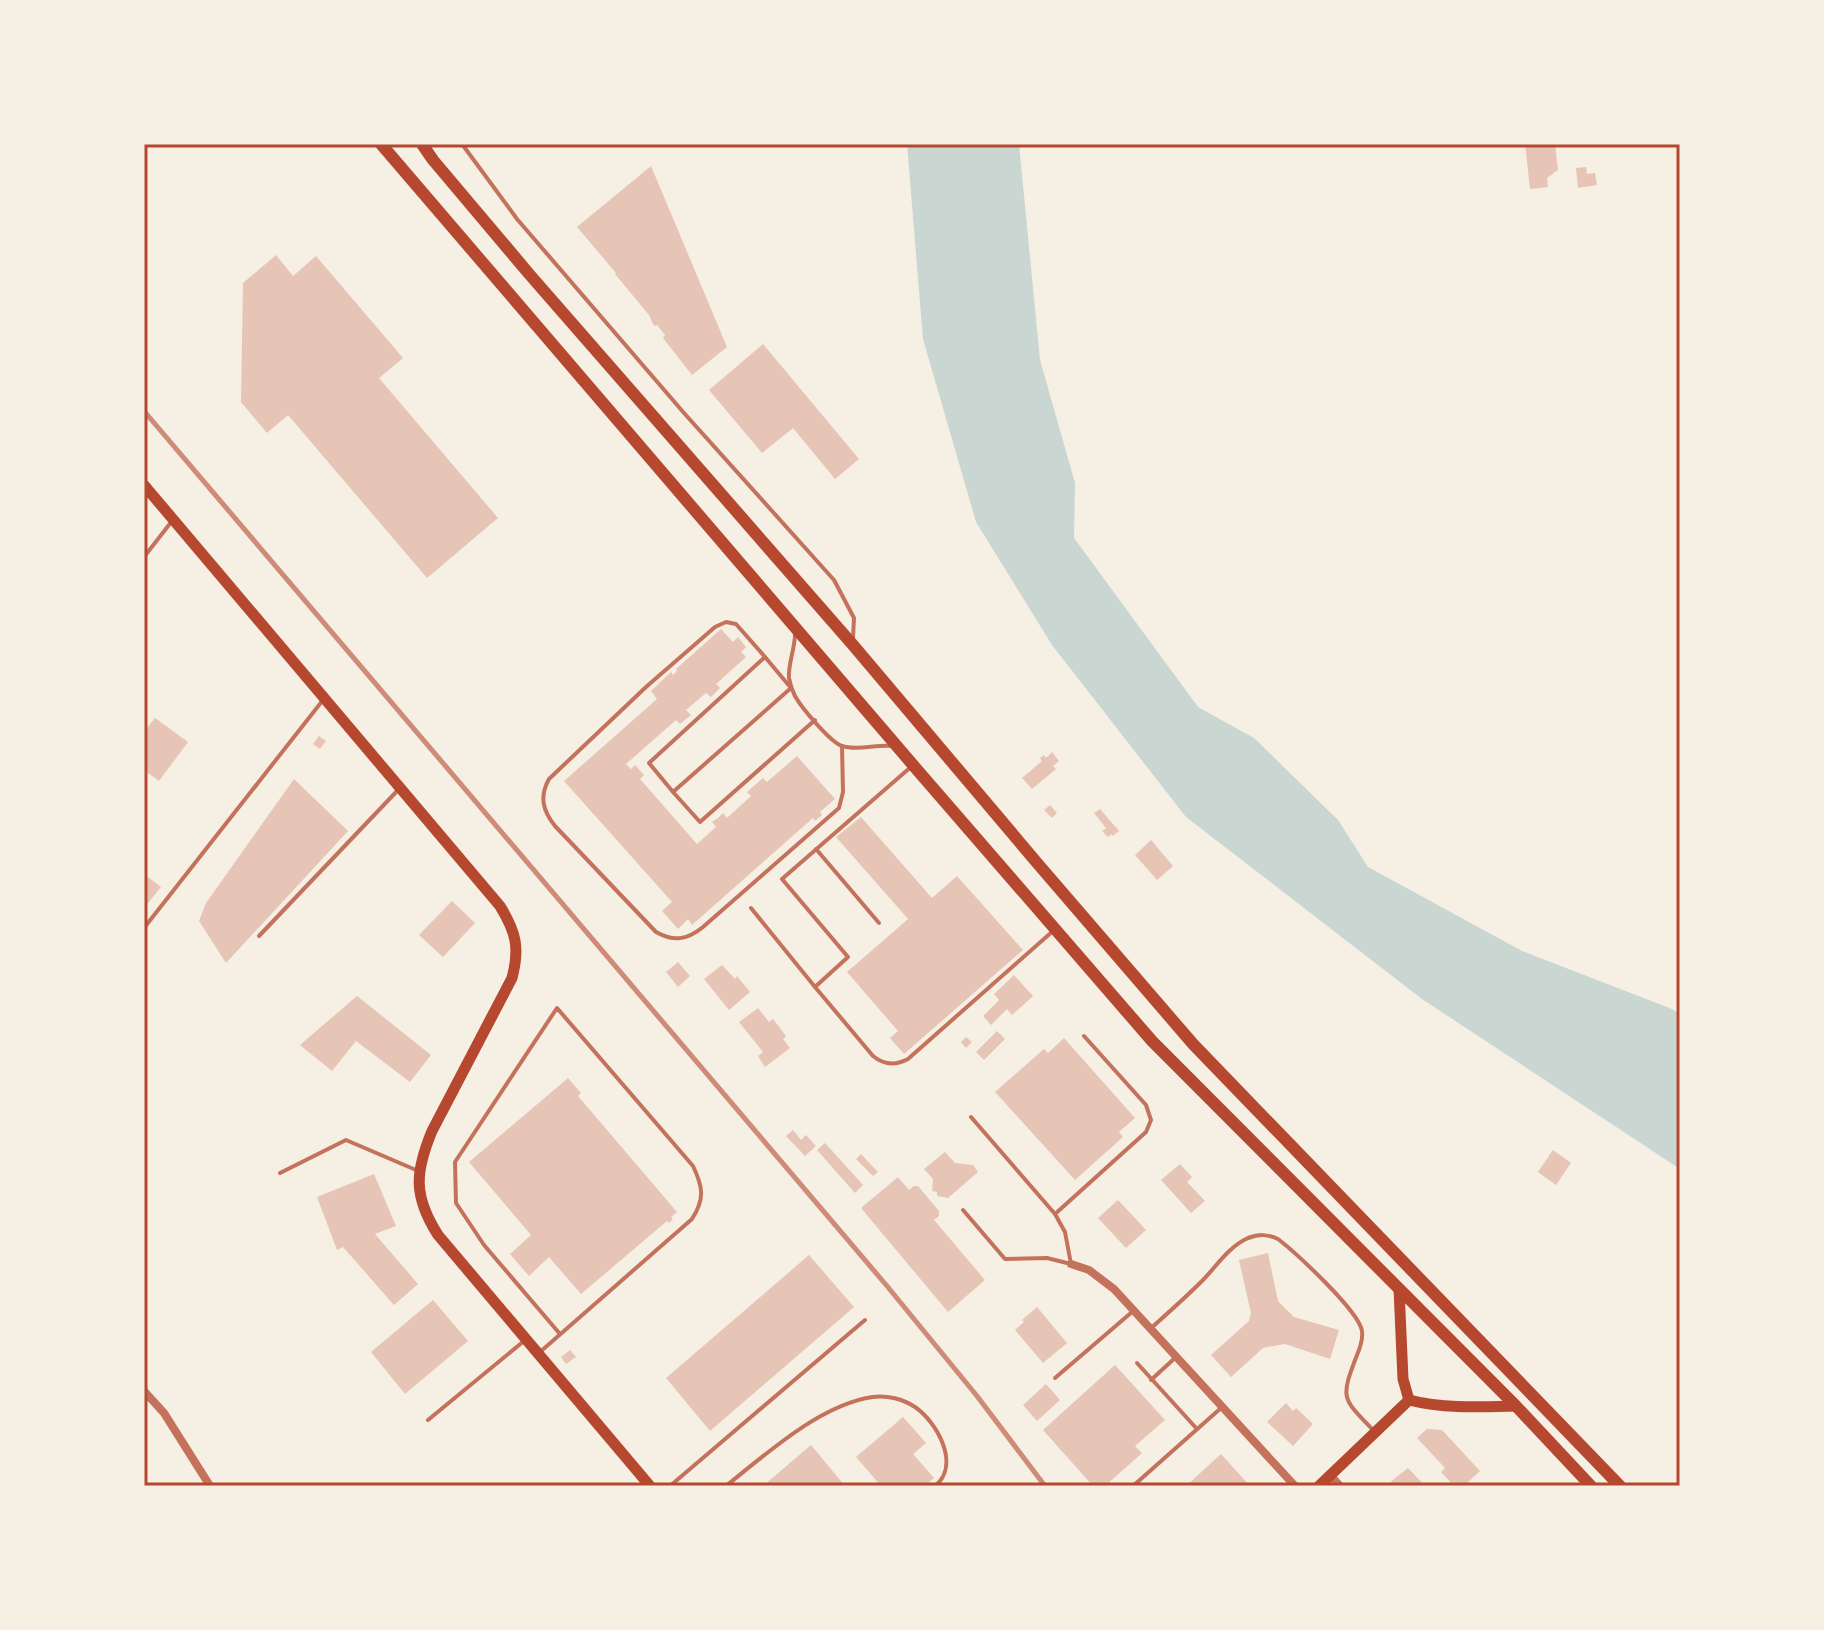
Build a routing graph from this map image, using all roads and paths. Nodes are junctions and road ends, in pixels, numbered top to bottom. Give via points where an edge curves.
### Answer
1 (381, 144) edge
2 (422, 144) edge
3 (462, 144) edge
4 (144, 485) edge
5 (173, 519) junction
6 (144, 557) edge
7 (795, 628) junction
8 (853, 645) junction
9 (765, 657) junction
10 (791, 688) junction
11 (324, 699) junction
12 (815, 720) junction
13 (842, 746) junction
14 (896, 746) junction
15 (913, 765) junction
16 (400, 787) junction
17 (673, 792) junction
18 (816, 849) junction
19 (751, 908) dead end
20 (879, 923) dead end
21 (144, 928) edge
22 (1055, 930) junction
23 (259, 936) dead end
24 (815, 987) junction
25 (1084, 1036) dead end
26 (971, 1117) dead end
27 (419, 1171) junction
28 (280, 1173) dead end
29 (963, 1210) dead end
30 (1055, 1214) junction
31 (1071, 1264) junction
32 (1399, 1289) junction
33 (1134, 1311) junction
34 (865, 1320) dead end
35 (1150, 1329) junction
36 (560, 1334) junction
37 (526, 1339) junction
38 (538, 1353) junction
39 (1176, 1357) junction
40 (1137, 1363) dead end
41 (1055, 1378) dead end
42 (1151, 1380) junction
43 (144, 1391) edge
44 (1409, 1400) junction
45 (1516, 1406) junction
46 (1222, 1407) junction
47 (428, 1420) dead end
48 (1197, 1429) junction
49 (1375, 1432) junction
50 (1330, 1475) junction
51 (210, 1486) edge
52 (650, 1486) edge
53 (670, 1486) edge
54 (726, 1486) edge
55 (935, 1486) edge
56 (1133, 1486) edge
57 (1295, 1486) edge
58 (1319, 1486) edge
59 (1340, 1486) edge
60 (1591, 1486) edge
61 (1620, 1486) edge

1 - 7 main road
2 - 8 main road
3 - 8 lane via 517,219 834,580 854,618
4 - 5 main road
5 - 6 lane
5 - 11 main road
7 - 10 lane
7 - 14 main road
8 - 61 main road via 1193,1044
9 - 10 lane
9 - 13 lane via 736,624 715,627 549,779 543,789 546,815 656,932 685,938 839,808
9 - 17 lane via 649,763
10 - 12 lane
10 - 17 lane
11 - 16 main road
11 - 21 lane
12 - 13 lane
12 - 17 lane via 700,822
13 - 14 lane
14 - 15 main road
15 - 18 lane
15 - 22 main road
16 - 23 lane
16 - 27 main road via 500,906 516,941 517,960 432,1131
18 - 20 lane
18 - 24 lane via 782,879 848,957
19 - 24 lane
22 - 24 lane via 897,1064 878,1061
22 - 32 main road via 1152,1041
25 - 30 lane via 1146,1105 1151,1120 1146,1132
26 - 30 lane
27 - 28 lane via 346,1140
27 - 37 main road via 430,1223
29 - 31 lane via 1005,1259 1047,1258
30 - 31 lane via 1065,1232
31 - 33 street via 1097,1275
32 - 44 main road via 1403,1379
32 - 45 main road
33 - 35 street
33 - 41 lane
34 - 53 lane
35 - 39 street
35 - 49 lane via 1231,1249 1265,1234 1278,1239 1345,1303 1360,1325 1346,1398
36 - 36 lane via 692,1219 702,1194 693,1166 557,1008 455,1162 456,1203 484,1245
36 - 38 lane
37 - 38 main road
37 - 47 lane
38 - 52 main road
39 - 42 lane
39 - 46 street
40 - 42 lane
42 - 48 lane
43 - 51 street
44 - 45 main road via 1461,1407
44 - 49 main road
45 - 60 main road
46 - 48 lane
46 - 57 street
48 - 56 lane
49 - 50 main road
50 - 58 main road
50 - 59 street
54 - 55 lane via 819,1418 847,1402 877,1396 916,1408 941,1440 946,1472

